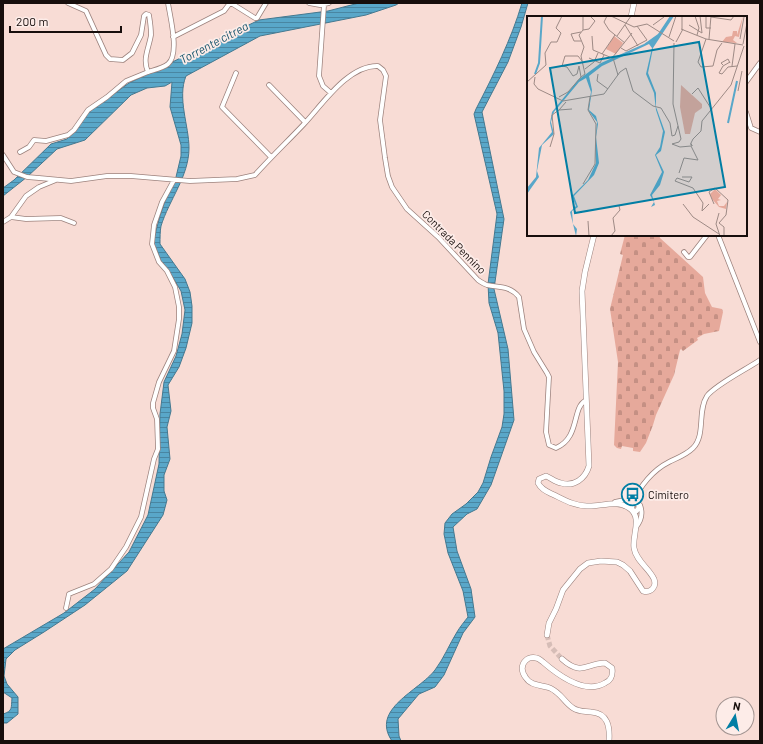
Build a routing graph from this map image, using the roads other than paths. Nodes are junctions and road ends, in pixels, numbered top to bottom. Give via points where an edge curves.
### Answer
1 (68, 3) edge
2 (168, 3) edge
3 (230, 3) edge
4 (266, 3) edge
5 (309, 3) edge
6 (634, 3) edge
7 (327, 4) edge
8 (631, 16) edge
9 (173, 37) junction
10 (760, 63) edge
11 (148, 72) junction
12 (236, 73) dead end
13 (747, 81) edge
14 (269, 85) dead end
15 (331, 93) junction
16 (747, 115) edge
17 (305, 122) junction
18 (760, 132) edge
19 (20, 152) dead end
20 (3, 155) edge
21 (271, 157) junction
22 (58, 180) junction
23 (174, 180) junction
24 (11, 217) junction
25 (3, 222) edge
26 (74, 222) dead end
27 (594, 236) edge
28 (706, 236) edge
29 (718, 236) edge
30 (684, 252) dead end
31 (760, 342) edge
32 (760, 360) edge
33 (585, 401) dead end
34 (636, 495) junction
35 (632, 501) junction
36 (611, 504) junction
37 (640, 506) junction
38 (632, 510) junction
39 (636, 527) junction
40 (66, 608) dead end
41 (547, 635) tunnel mouth
42 (562, 659) tunnel mouth
43 (609, 741) edge

1 - 11 street via 86,11 110,59 123,60 132,54 141,35 144,16 149,15 151,35 145,65
2 - 9 street
3 - 4 street via 255,18
3 - 9 street via 224,11
5 - 7 street
6 - 8 main road
7 - 15 street via 324,11 320,76 323,86
9 - 11 street via 172,60
10 - 13 street
11 - 19 street via 126,81 88,110 68,135 46,141 34,140 29,147
12 - 21 street via 222,107
14 - 17 street
15 - 17 street, Contrada Pennino
15 - 33 street, Contrada Pennino via 351,75 366,68 378,66 383,70 386,81 380,120 392,187 407,209 438,237 478,280 487,285 501,286 519,297 524,329 547,373 549,382 546,432 549,446 556,448 565,443 575,424 580,405
16 - 18 street via 751,128
17 - 21 street, Contrada Pennino
20 - 22 street, Contrada Pennino via 16,173 27,177
21 - 23 street, Contrada Pennino via 255,175 248,178
22 - 23 street, Contrada Pennino via 71,181 107,176
22 - 24 street, Contrada Pennino via 39,187 26,196
23 - 40 street via 154,225 152,244 159,262 175,287 179,319 174,351 159,382 153,404 157,419 158,449 141,517 126,548 111,569 94,584 69,594
24 - 25 street, Contrada Pennino
24 - 26 street via 61,218
27 - 36 main road via 582,291 589,466 583,477 574,483 560,483 546,476 539,478 538,483 544,490 576,504
28 - 30 street via 690,257
29 - 31 street
32 - 34 street via 708,395 704,402 696,444 688,452 657,469
34 - 35 street
34 - 37 street
35 - 36 street
35 - 37 street
35 - 38 street
36 - 38 main road via 622,505
37 - 38 street via 638,510
37 - 39 street via 640,522
38 - 39 main road
39 - 41 main road via 635,552 654,579 653,589 643,591 628,568 620,563 597,561 588,564 577,572 563,590 549,623
42 - 43 main road via 581,668 605,663 612,668 612,677 602,685 585,686 562,677 541,660 533,657 524,663 523,674 531,682 556,691 575,710 600,715 609,726

